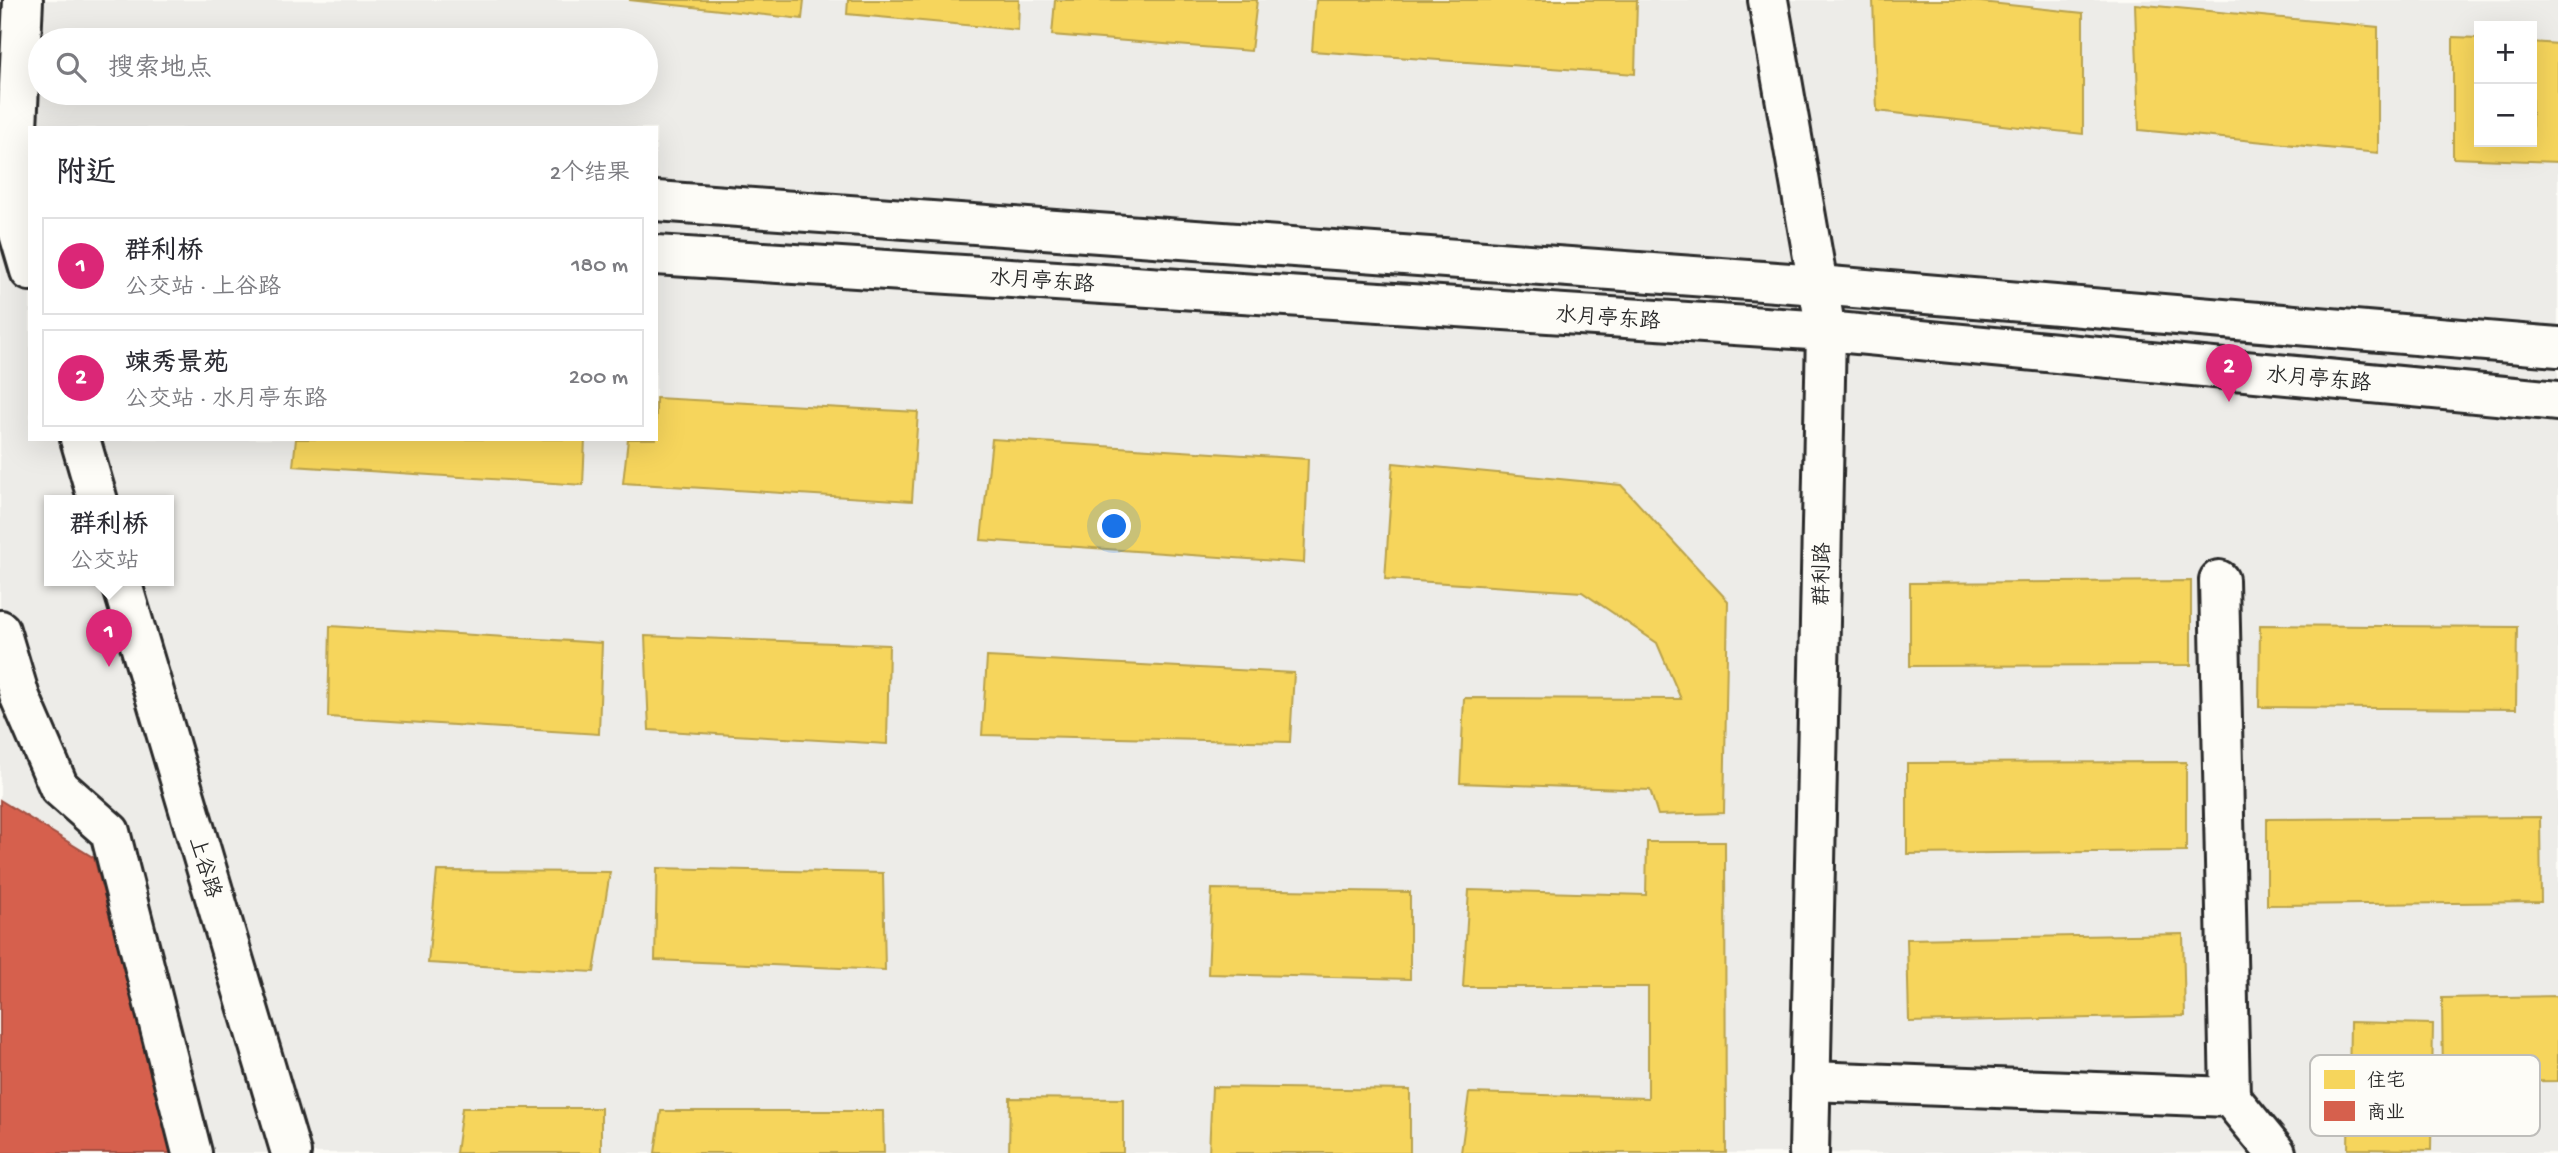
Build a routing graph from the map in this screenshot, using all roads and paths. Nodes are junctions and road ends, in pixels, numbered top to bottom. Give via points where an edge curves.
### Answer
1 (23, 0) edge
2 (1768, 0) edge
3 (15, 155) edge
4 (658, 201) edge
5 (14, 213) edge
6 (658, 255) edge
7 (28, 264) edge
8 (1818, 285) junction
9 (1826, 331) junction
10 (2558, 347) edge
11 (2558, 401) edge
12 (81, 441) edge
13 (96, 495) edge
14 (2219, 580) dead end
15 (122, 586) edge
16 (0, 630) edge
17 (1810, 1081) junction
18 (2230, 1097) junction
19 (192, 1153) edge
20 (291, 1153) edge
21 (1809, 1153) edge
22 (2276, 1153) edge

1 - 3 main road
2 - 8 main road, 群利路
3 - 5 main road
4 - 8 main road
5 - 7 main road
6 - 9 main road, 水月亭东路
8 - 9 main road, 群利路
8 - 10 main road
9 - 11 main road, 水月亭东路
9 - 17 main road, 群利路
12 - 13 main road
14 - 18 main road
15 - 20 main road, 上谷路
16 - 19 main road via 20,697 60,787 110,832
17 - 18 main road
17 - 21 main road, 群利路
18 - 22 main road

